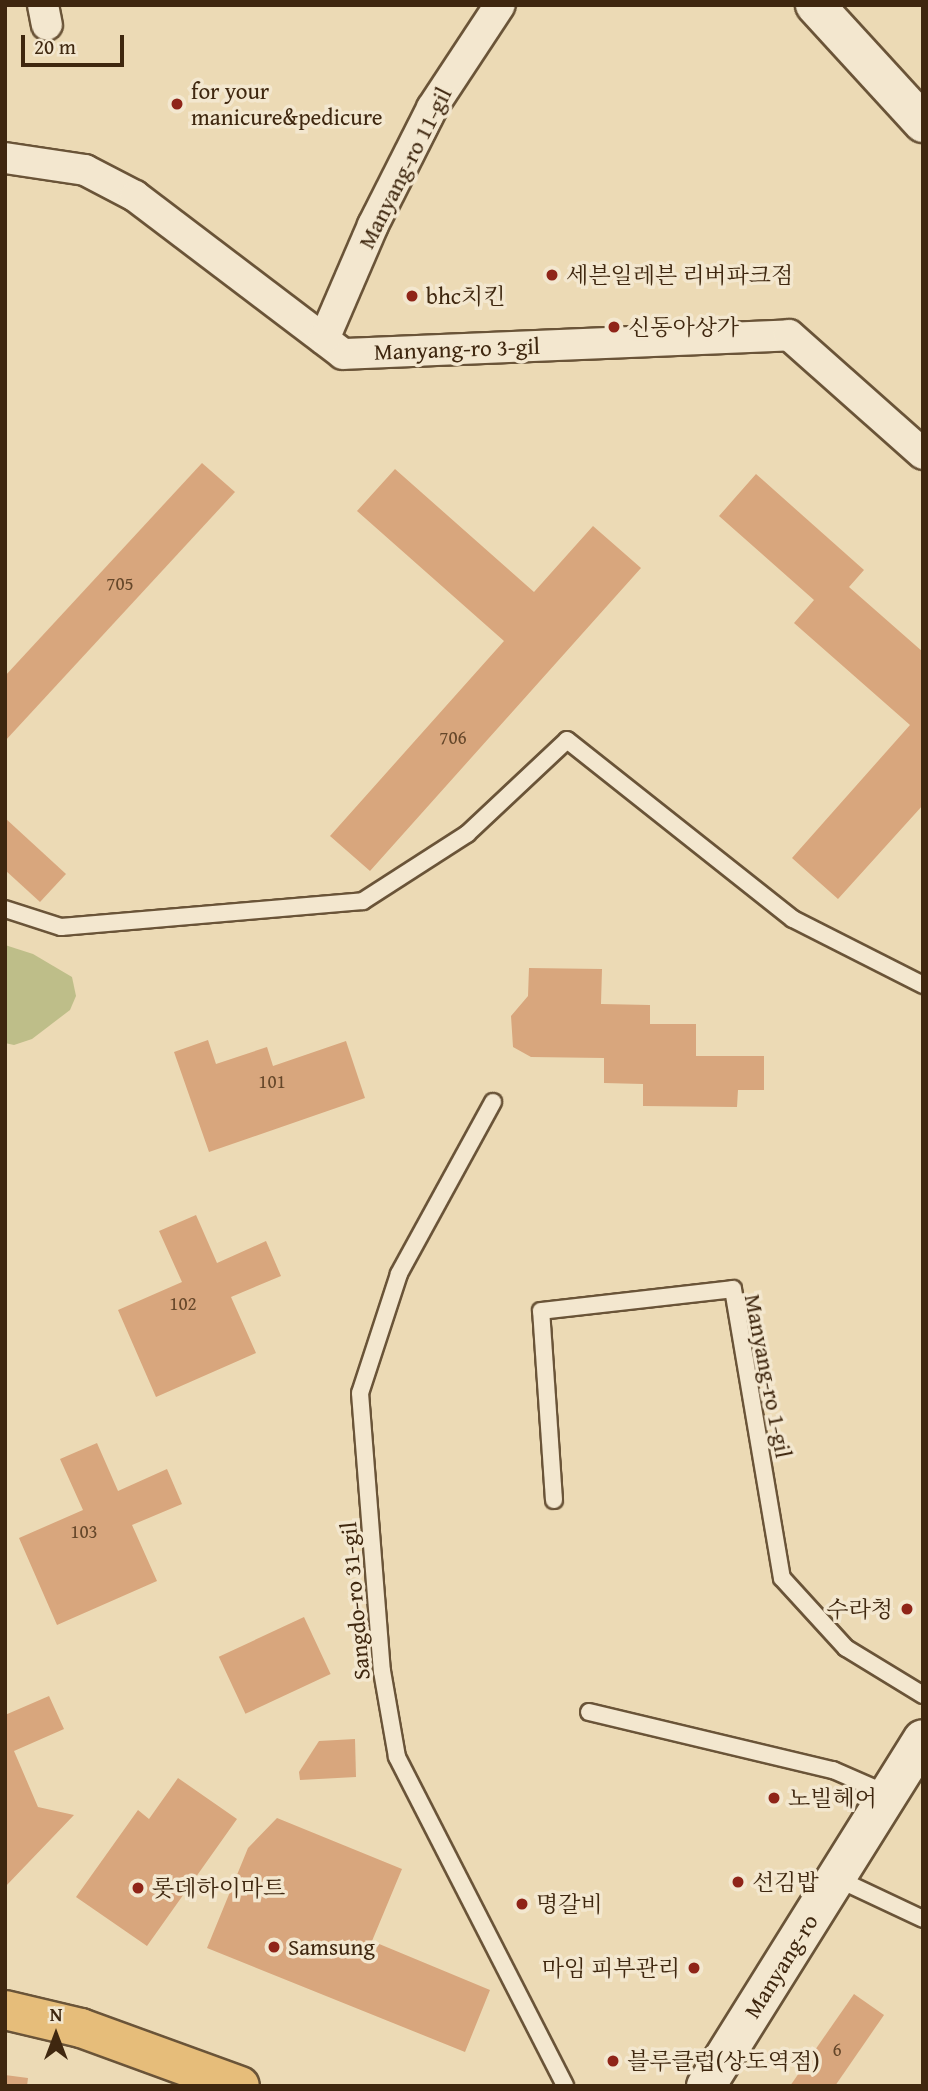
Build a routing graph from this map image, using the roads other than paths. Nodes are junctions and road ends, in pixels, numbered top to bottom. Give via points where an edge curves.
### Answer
1 (500, 5) edge
2 (830, 10) edge
3 (923, 123) edge
4 (5, 158) edge
5 (324, 339) junction
6 (923, 454) edge
7 (5, 909) edge
8 (923, 985) edge
9 (493, 1102) dead end
10 (554, 1500) dead end
11 (923, 1695) edge
12 (589, 1712) dead end
13 (923, 1739) edge
14 (888, 1794) junction
15 (836, 1878) junction
16 (923, 1919) edge
17 (5, 2010) edge
18 (240, 2086) edge
19 (565, 2086) edge
20 (706, 2086) edge

1 - 5 street, Manyang-ro 11-gil via 432,108 373,225
2 - 3 street
4 - 5 street, Manyang-ro 3-gil via 85,170 135,196
5 - 6 street, Manyang-ro 3-gil via 343,354 789,335
7 - 8 lane via 61,927 363,901 467,834 567,740 793,919
9 - 19 lane, Sangdo-ro 31-gil via 399,1274 359,1393 382,1671 397,1756
10 - 11 lane, Manyang-ro 1-gil via 541,1311 733,1289 782,1578 846,1648
12 - 14 lane via 833,1770
13 - 14 street, Manyang-ro
14 - 15 street, Manyang-ro
15 - 16 lane
15 - 20 street, Manyang-ro
17 - 18 main road via 81,2028

